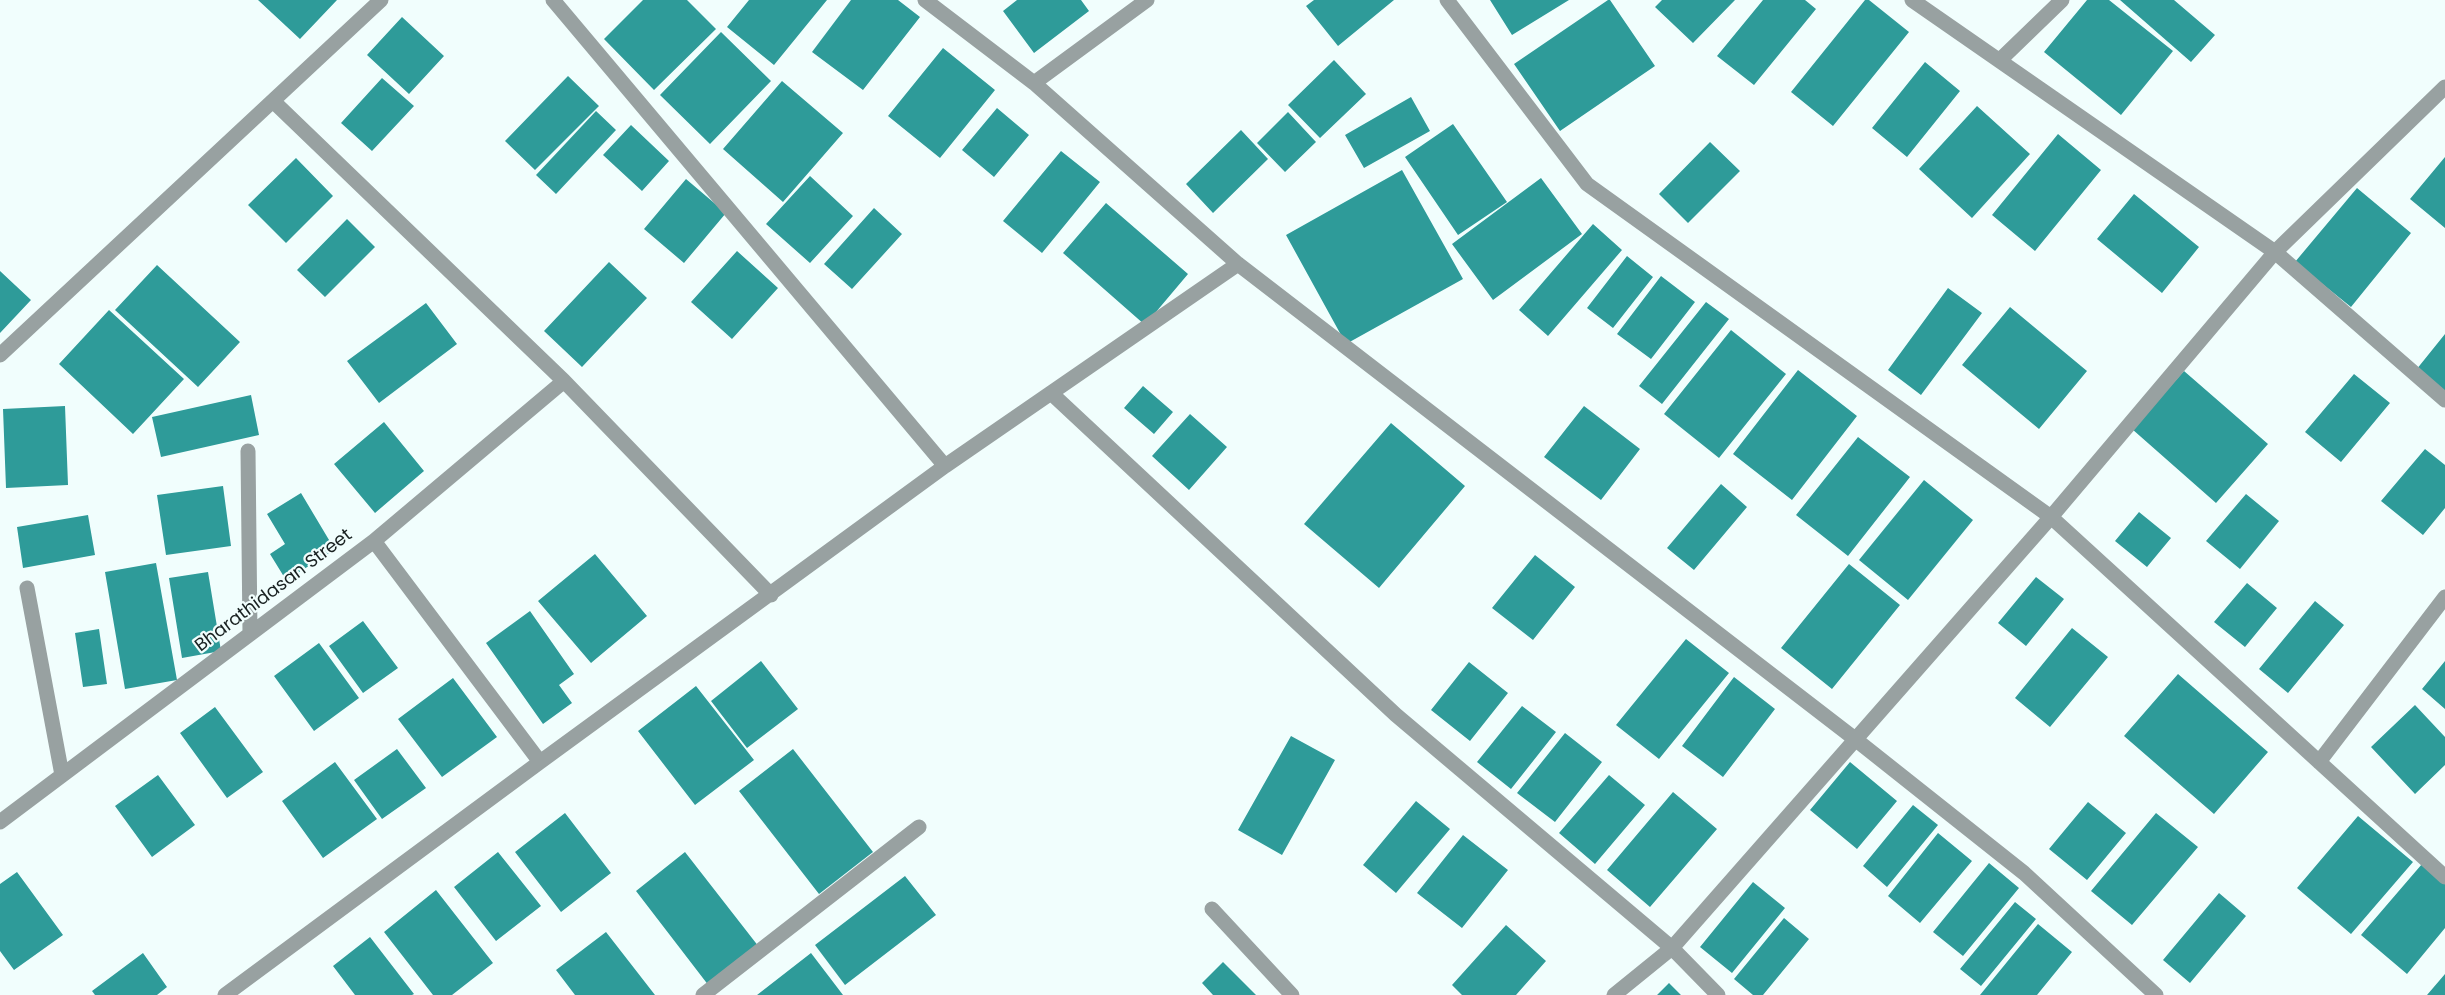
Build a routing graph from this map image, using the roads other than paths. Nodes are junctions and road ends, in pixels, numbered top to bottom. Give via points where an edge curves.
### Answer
1 (381, 0) edge
2 (553, 0) edge
3 (925, 0) edge
4 (1147, 0) edge
5 (1447, 0) edge
6 (1912, 0) edge
7 (2062, 0) edge
8 (2000, 60) junction
9 (1034, 83) junction
10 (2445, 87) edge
11 (273, 101) junction
12 (2275, 252) junction
13 (1238, 264) junction
14 (0, 355) edge
15 (564, 381) junction
16 (1051, 393) junction
17 (2445, 400) edge
18 (248, 451) dead end
19 (945, 466) junction
20 (2051, 517) junction
21 (374, 541) junction
22 (27, 588) dead end
23 (771, 595) junction
24 (2445, 597) edge
25 (250, 634) junction
26 (1855, 739) junction
27 (540, 762) junction
28 (2319, 762) junction
29 (62, 775) junction
30 (0, 822) edge
31 (919, 827) dead end
32 (2445, 877) edge
33 (1212, 909) dead end
34 (1672, 948) junction
35 (225, 995) edge
36 (703, 995) edge
37 (1293, 995) edge
38 (1614, 995) edge
39 (1718, 995) edge
40 (2156, 995) edge

1 - 11 street
2 - 19 street
3 - 9 street
4 - 9 street
5 - 20 street via 1587,184
6 - 8 street
7 - 8 street
8 - 12 street
9 - 13 street
10 - 12 street
11 - 14 street
11 - 15 street
12 - 17 street
12 - 20 street
13 - 16 street
13 - 26 street
15 - 21 street, Bharathidasan Street
15 - 23 street
16 - 19 street
16 - 34 street via 1396,715
18 - 25 street
19 - 23 street
20 - 26 street
20 - 28 street
21 - 25 street, Bharathidasan Street
21 - 27 street
22 - 29 street
23 - 27 street
24 - 28 street
25 - 29 street, Bharathidasan Street
26 - 34 street
26 - 40 street via 2024,873
27 - 35 street
28 - 32 street
29 - 30 street, Bharathidasan Street
31 - 36 street
33 - 37 street
34 - 38 street
34 - 39 street

